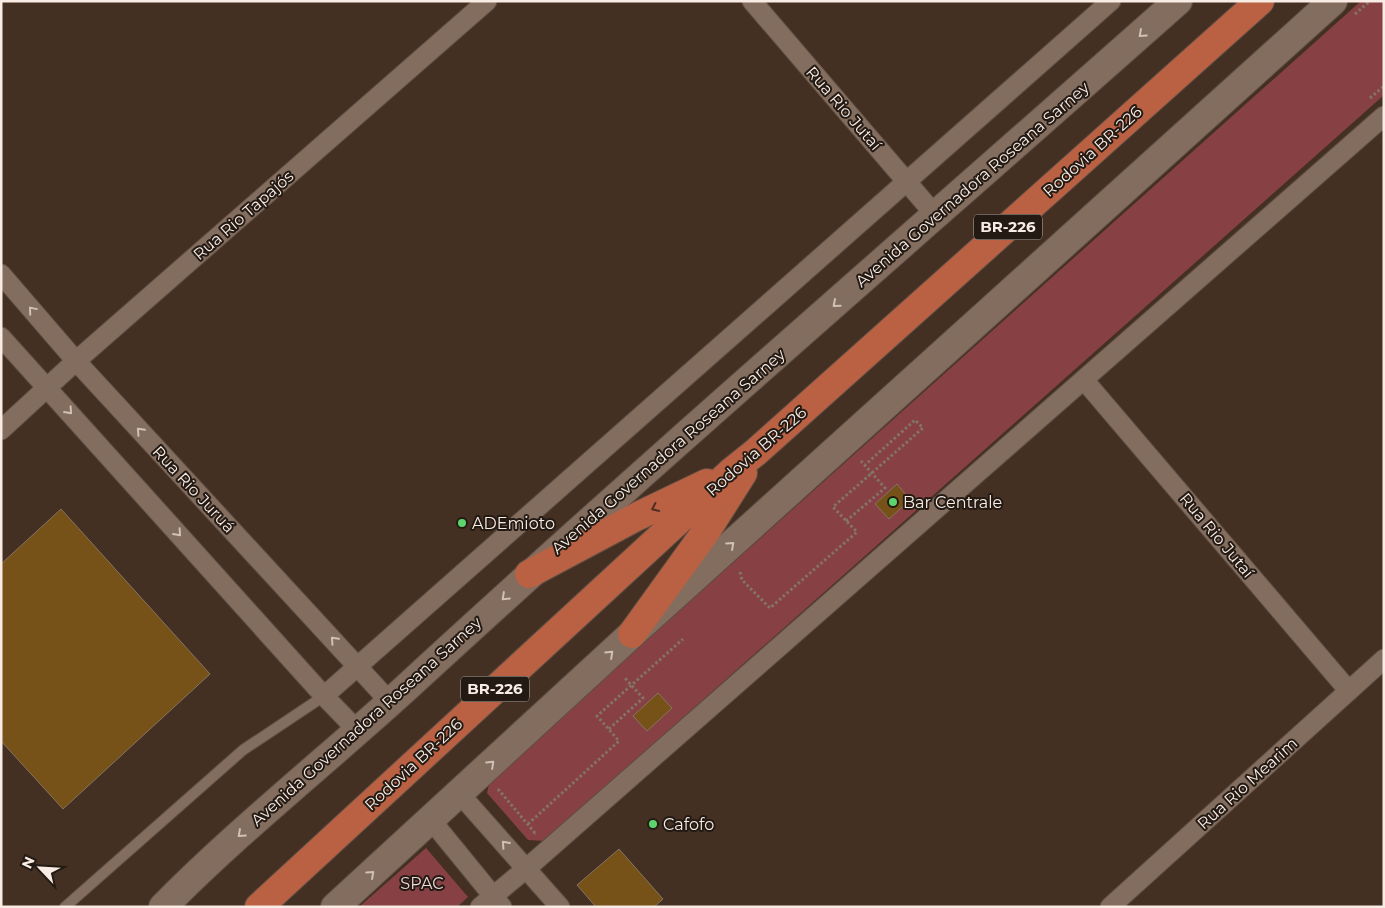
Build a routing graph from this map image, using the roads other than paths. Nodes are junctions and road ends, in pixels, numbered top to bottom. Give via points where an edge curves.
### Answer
1 (486, 1) edge
2 (752, 1) edge
3 (1111, 1) edge
4 (1178, 1) edge
5 (1260, 1) edge
6 (1333, 1) edge
7 (1384, 116) edge
8 (908, 182) junction
9 (936, 216) junction
10 (1, 274) edge
11 (1, 337) edge
12 (76, 362) junction
13 (1084, 380) junction
14 (48, 387) junction
15 (1, 430) edge
16 (756, 452) junction
17 (731, 472) junction
18 (529, 574) junction
19 (632, 634) junction
20 (1384, 659) edge
21 (357, 665) junction
22 (1349, 691) junction
23 (324, 696) junction
24 (390, 702) junction
25 (357, 730) junction
26 (459, 793) junction
27 (431, 820) junction
28 (527, 868) junction
29 (196, 874) junction
30 (492, 903) edge
31 (65, 907) edge
32 (163, 907) edge
33 (190, 907) edge
34 (259, 907) edge
35 (335, 907) edge
36 (560, 907) edge
37 (1110, 907) edge

1 - 12 street, Rua Rio Tapajós
2 - 8 street, Rua Rio Jutaí
3 - 8 street
4 -> 9 main road, Avenida Governadora Roseana Sarney
5 - 16 highway, Rodovia BR-226 / BR-226
19 -> 6 main road
7 - 13 street
8 - 9 street, Rua Rio Jutaí
8 - 21 street
9 -> 18 main road, Avenida Governadora Roseana Sarney
12 -> 10 street, Rua Rio Juruá
11 - 14 street
12 - 14 street, Rua Rio Tapajós
21 -> 12 street, Rua Rio Juruá
13 - 22 street, Rua Rio Jutaí
13 - 28 street
14 - 15 street, Rua Rio Tapajós
14 -> 23 street
16 - 17 highway, Rodovia BR-226 / BR-226
16 - 19 highway via 707,530
17 -> 18 highway via 638,516
17 - 34 highway, Rodovia BR-226 / BR-226
18 -> 24 main road, Avenida Governadora Roseana Sarney
26 -> 19 main road
20 - 22 street, Rua Rio Mearim
21 - 23 street
21 - 24 street, Rua Rio Juruá
22 - 37 street, Rua Rio Mearim
23 - 25 street
23 - 31 lane via 244,750
24 - 25 main road, Avenida Governadora Roseana Sarney
25 -> 29 main road, Avenida Governadora Roseana Sarney
26 - 27 main road
28 -> 26 street
27 - 30 street
35 -> 27 main road
28 - 30 street
28 - 36 street
29 - 32 main road, Avenida Governadora Roseana Sarney
29 - 33 main road

